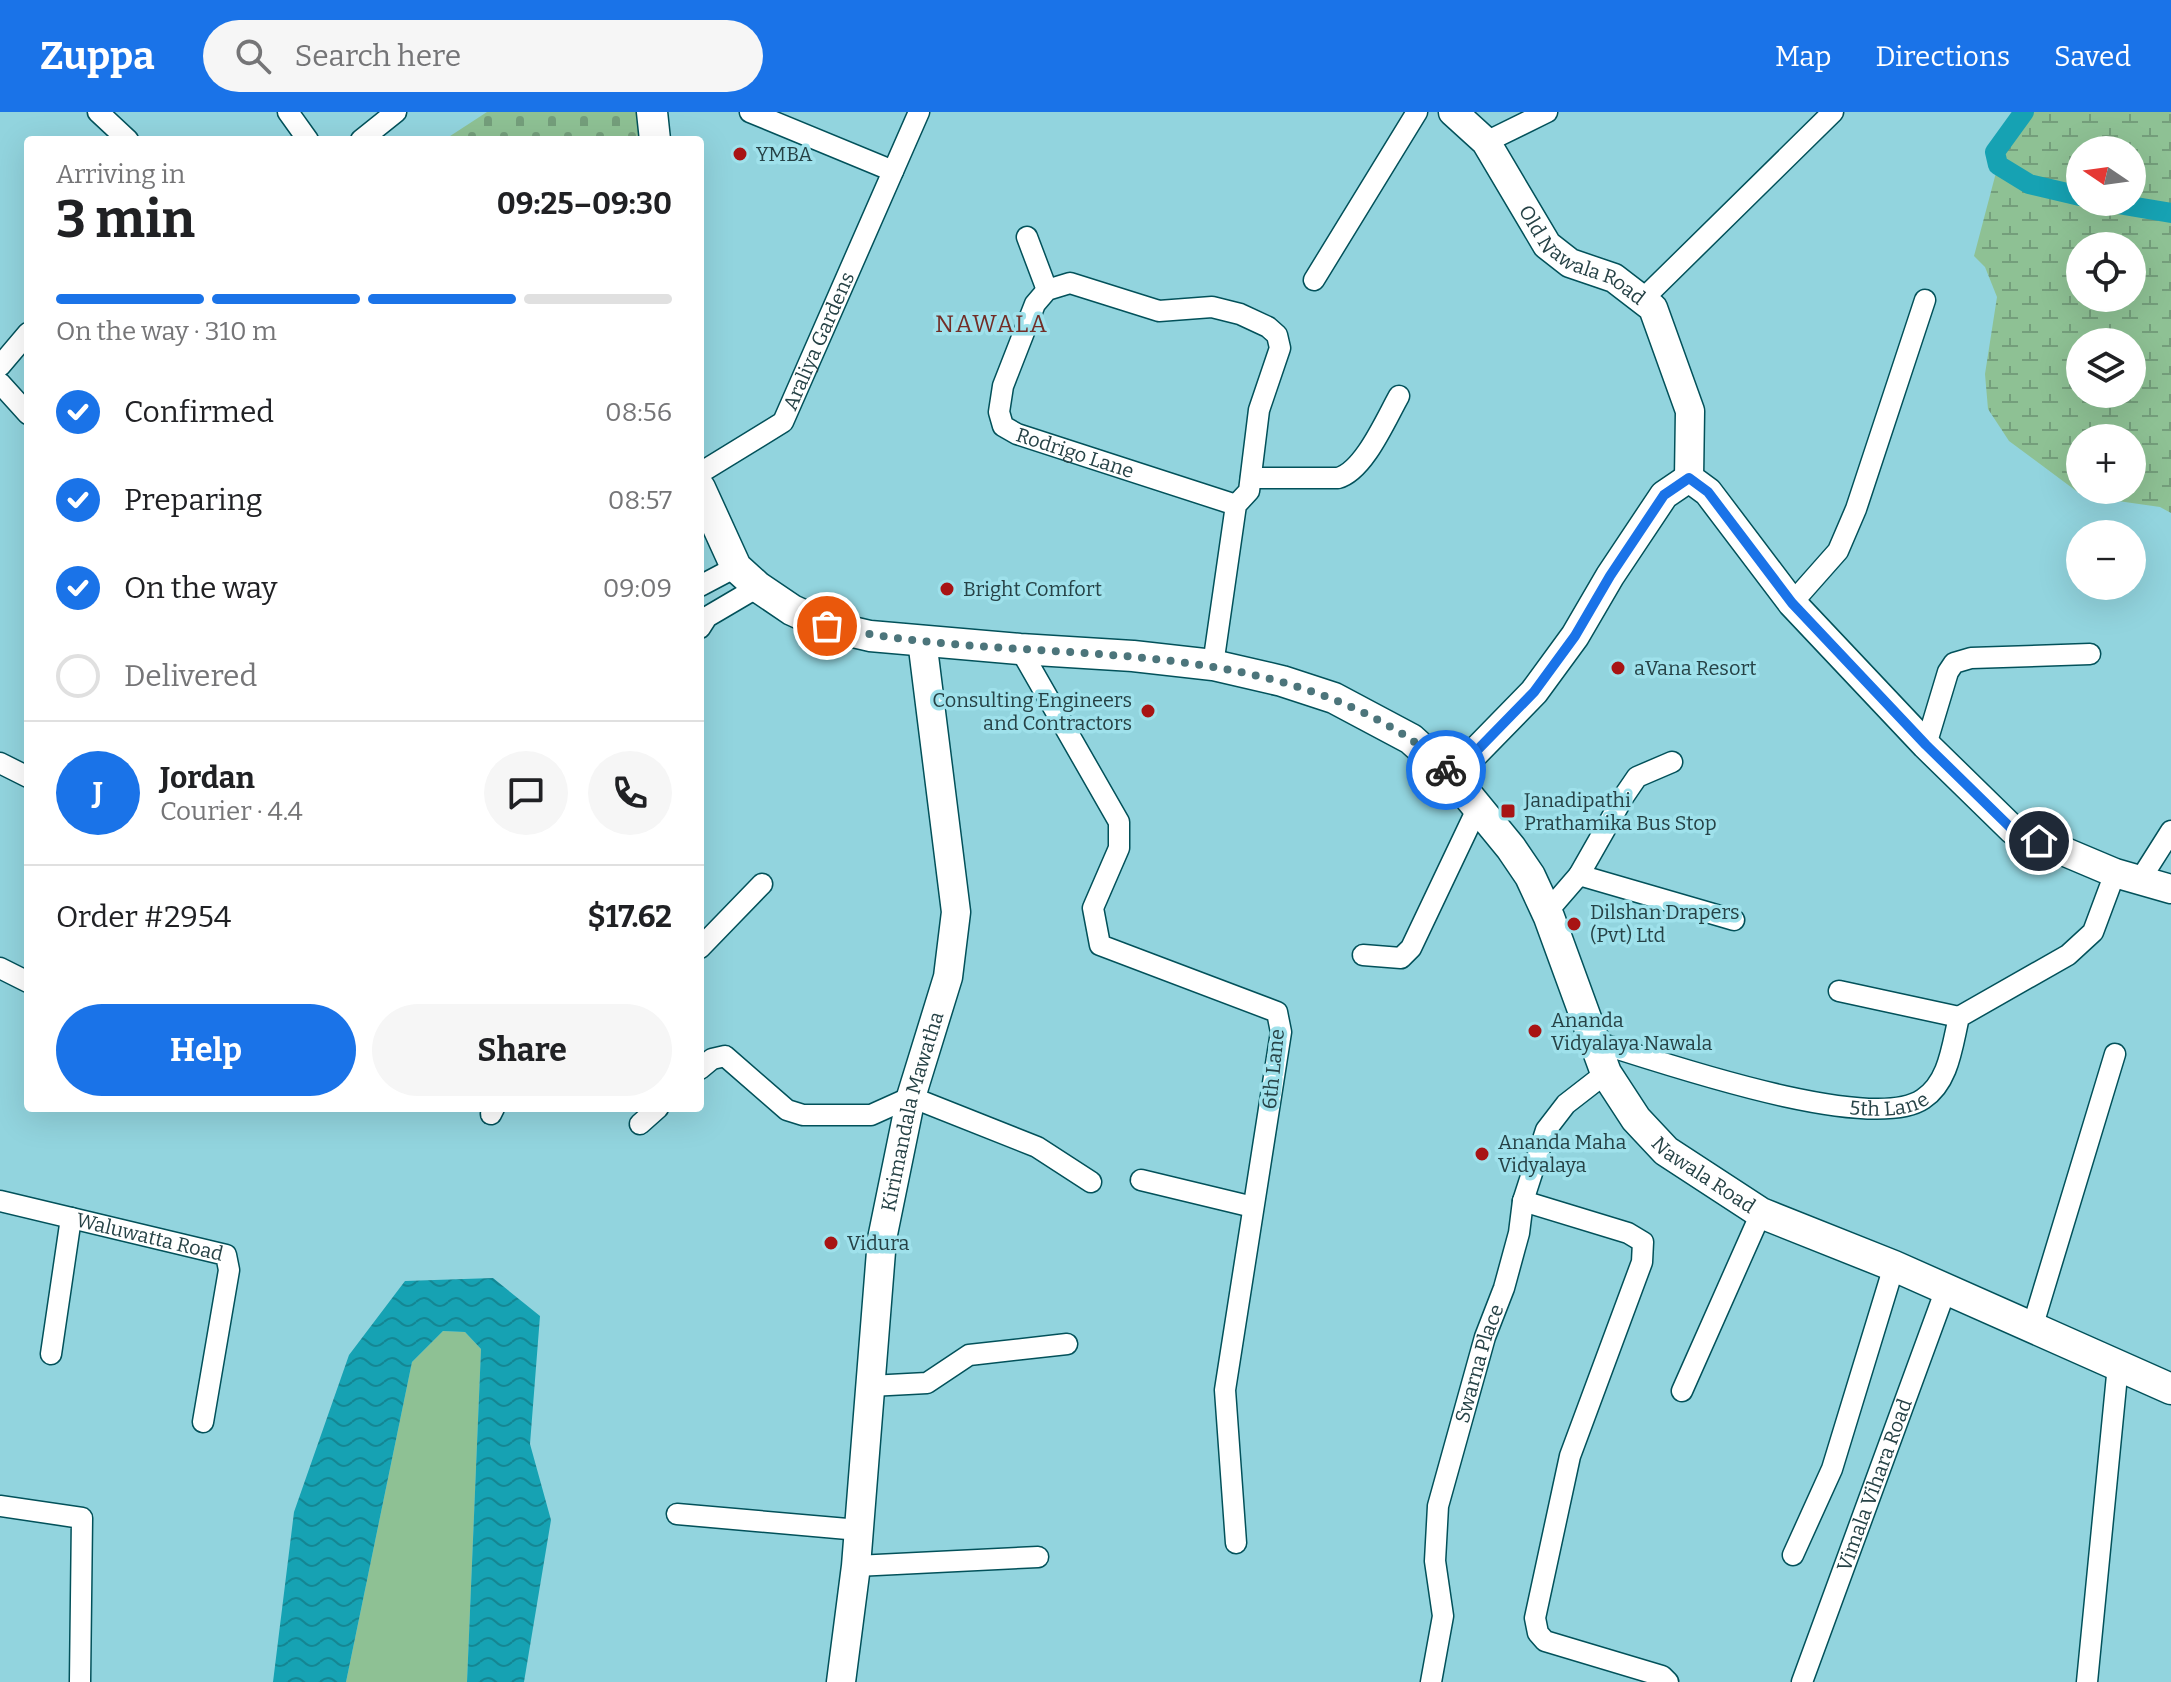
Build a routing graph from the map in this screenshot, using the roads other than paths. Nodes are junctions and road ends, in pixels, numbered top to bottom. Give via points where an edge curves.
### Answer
1 (98, 112) edge
2 (288, 112) edge
3 (396, 112) edge
4 (652, 112) edge
5 (750, 112) edge
6 (919, 112) edge
7 (1417, 112) edge
8 (1453, 112) edge
9 (1547, 112) edge
10 (1833, 112) edge
11 (124, 136) edge
12 (305, 136) edge
13 (366, 136) edge
14 (655, 136) edge
15 (1486, 142) junction
16 (893, 171) junction
17 (1027, 237) dead end
18 (1314, 280) dead end
19 (1047, 290) junction
20 (1644, 298) junction
21 (1925, 300) dead end
22 (24, 338) edge
23 (0, 366) edge
24 (0, 383) edge
25 (1399, 396) dead end
26 (24, 410) edge
27 (704, 471) edge
28 (1251, 478) junction
29 (1689, 478) junction
30 (704, 497) edge
31 (1236, 505) junction
32 (736, 567) junction
33 (704, 584) edge
34 (758, 587) junction
35 (1792, 603) junction
36 (704, 622) edge
37 (922, 640) junction
38 (1020, 649) junction
39 (2090, 654) dead end
40 (1213, 665) junction
41 (1926, 745) junction
42 (1672, 762) dead end
43 (0, 763) edge
44 (24, 775) edge
45 (1452, 776) junction
46 (1478, 807) junction
47 (2171, 831) edge
48 (1579, 875) junction
49 (2128, 876) junction
50 (762, 884) dead end
51 (2171, 889) edge
52 (1547, 912) junction
53 (1734, 920) dead end
54 (704, 944) edge
55 (1363, 955) dead end
56 (0, 968) edge
57 (24, 980) edge
58 (1839, 991) dead end
59 (1959, 1017) junction
60 (1596, 1042) junction
61 (2115, 1054) dead end
62 (704, 1066) edge
63 (1606, 1073) junction
64 (911, 1097) junction
65 (654, 1112) edge
66 (640, 1124) dead end
67 (1141, 1180) dead end
68 (1091, 1182) dead end
69 (0, 1201) edge
70 (1523, 1201) junction
71 (1253, 1207) junction
72 (1761, 1213) junction
73 (71, 1218) junction
74 (1894, 1266) junction
75 (1946, 1289) junction
76 (2032, 1328) junction
77 (1067, 1344) dead end
78 (51, 1354) dead end
79 (2118, 1365) junction
80 (870, 1386) junction
81 (2171, 1389) edge
82 (1682, 1391) dead end
83 (203, 1422) dead end
84 (0, 1506) edge
85 (677, 1514) dead end
86 (859, 1530) junction
87 (1236, 1543) dead end
88 (1793, 1555) dead end
89 (1038, 1557) dead end
90 (856, 1566) junction
91 (80, 1682) edge
92 (841, 1682) edge
93 (1431, 1682) edge
94 (1668, 1682) edge
95 (1802, 1682) edge
96 (2087, 1682) edge

1 - 11 street
2 - 12 street
3 - 13 street
4 - 14 main road
5 - 16 street
6 - 16 street, Araliya Gardens
7 - 18 street
8 - 15 street, Old Nawala Road
9 - 15 street
10 - 20 street
15 - 20 street, Old Nawala Road via 1547,245 1570,263 1614,278
16 - 27 street, Araliya Gardens via 783,422
17 - 19 street
19 - 28 street via 1070,283 1159,311 1212,307 1240,314 1277,335 1280,348 1259,410
19 - 31 street, Rodrigo Lane via 1035,304 1003,386 1003,426
20 - 29 street, Old Nawala Road via 1653,308 1690,411
21 - 35 street via 1838,551
22 - 23 street
24 - 26 street
25 - 28 street via 1348,476
28 - 31 street via 1249,491
29 - 35 street via 1708,492
29 - 45 street via 1664,495 1534,692
30 - 32 main road, Nawala Road
31 - 40 street
32 - 33 street
32 - 34 main road, Nawala Road
34 - 36 street
34 - 37 main road, Nawala Road via 827,626
35 - 41 street
37 - 38 main road, Nawala Road
37 - 64 street, Kirimandala Mawatha via 956,912 948,977
38 - 40 main road, Nawala Road
38 - 71 street, 6th Lane via 1119,822 1119,848 1093,908 1100,945 1277,1012 1281,1032
39 - 41 street via 1954,663
40 - 45 main road, Nawala Road via 1334,698 1411,739
41 - 49 street via 2013,830
42 - 48 street via 1637,777
43 - 44 street
45 - 46 main road, Nawala Road
46 - 52 main road, Nawala Road via 1530,876
46 - 55 street via 1411,948 1401,958
47 - 49 street
48 - 52 street
48 - 53 street
49 - 51 street
49 - 59 street via 2093,932 2068,955
50 - 54 street
52 - 60 main road, Nawala Road
56 - 57 street
58 - 59 street
59 - 60 street, 5th Lane via 1943,1079 1922,1101 1888,1109 1803,1101
60 - 63 main road, Nawala Road
61 - 76 street
62 - 64 street via 725,1056 787,1110 803,1115 871,1115
63 - 70 street, Swarna Place via 1566,1104 1546,1130
63 - 72 main road, Nawala Road via 1636,1119 1666,1151
64 - 68 street via 1037,1147
64 - 80 street, Kirimandala Mawatha via 882,1239
65 - 66 street
67 - 71 street
69 - 73 street, Waluwatta Road
70 - 93 street, Swarna Place via 1504,1288 1438,1506 1435,1561 1443,1616
70 - 94 street via 1643,1242 1642,1262 1570,1456 1535,1618 1538,1633 1545,1641
71 - 87 street, 6th Lane via 1225,1390
72 - 74 main road, Nawala Road
72 - 82 street
73 - 78 street
73 - 83 street, Waluwatta Road via 226,1255 229,1270
74 - 75 main road, Nawala Road
74 - 88 street via 1832,1469
75 - 76 main road, Nawala Road
75 - 95 street, Vimala Vihara Road
76 - 79 main road, Nawala Road
77 - 80 street via 969,1355 927,1383
79 - 81 main road, Nawala Road
79 - 96 street
80 - 86 street, Kirimandala Mawatha
84 - 91 street via 82,1518
85 - 86 street
86 - 90 street, Kirimandala Mawatha
89 - 90 street
90 - 92 street, Kirimandala Mawatha

